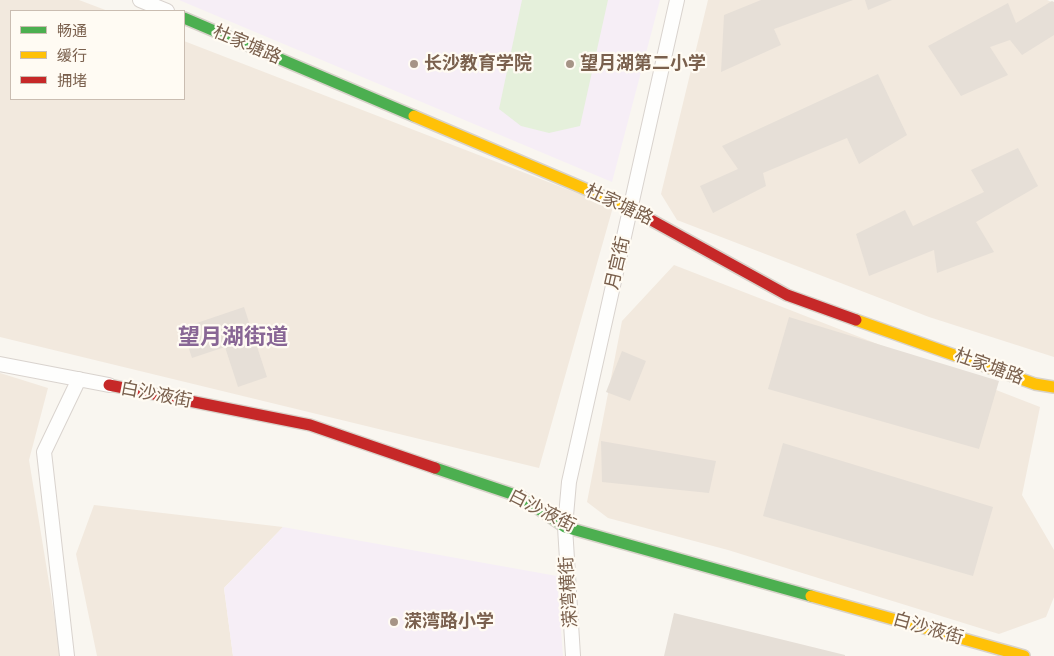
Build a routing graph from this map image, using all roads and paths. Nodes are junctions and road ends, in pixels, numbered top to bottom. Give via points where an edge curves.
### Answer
1 (140, 0) edge
2 (677, 0) edge
3 (165, 10) edge
4 (185, 18) edge
5 (630, 208) junction
6 (0, 364) edge
7 (79, 379) junction
8 (110, 385) joint
9 (1054, 388) edge
10 (565, 527) junction
11 (67, 656) edge
12 (573, 656) edge
13 (1024, 656) edge

1 - 3 street
2 - 5 street, 月宫街
4 - 5 street, 杜家塘路
5 - 9 street, 杜家塘路 via 787,295
5 - 10 street, 月宫街 via 568,482
6 - 7 street, 白沙液街
7 - 8 street, 白沙液街
7 - 11 street via 44,452
8 - 10 street, 白沙液街 via 310,425 521,497
10 - 12 street, 溁湾横街
10 - 13 street, 白沙液街

